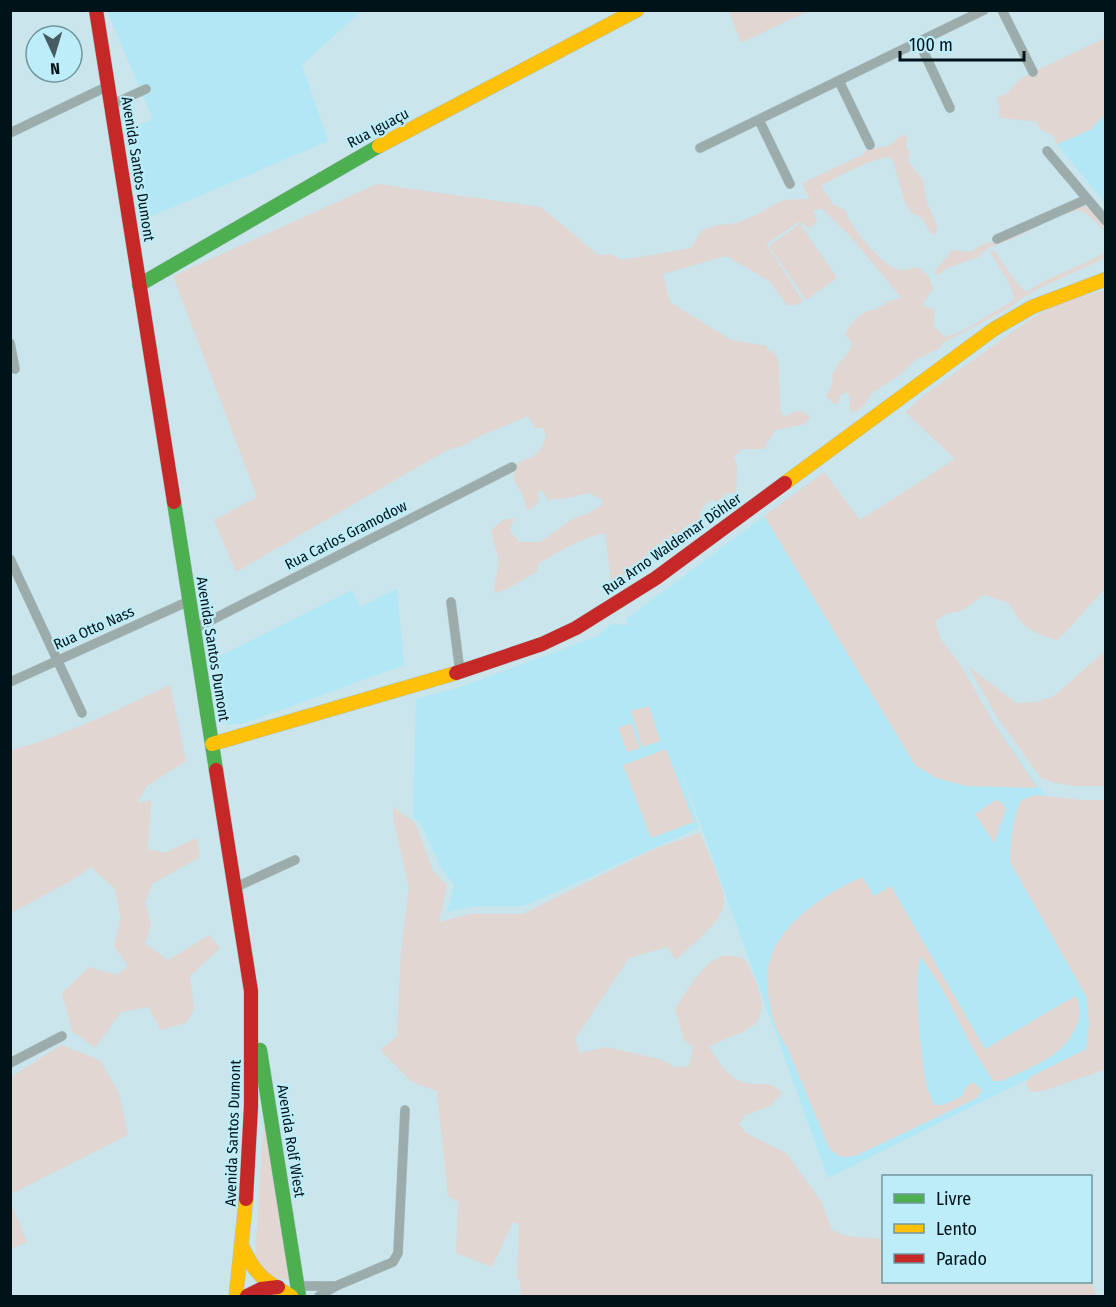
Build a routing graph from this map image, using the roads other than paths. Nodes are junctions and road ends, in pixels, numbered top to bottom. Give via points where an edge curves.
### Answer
1 (96, 10) edge
2 (637, 10) edge
3 (984, 10) edge
4 (1002, 10) edge
5 (919, 42) junction
6 (1033, 72) dead end
7 (838, 81) junction
8 (108, 86) junction
9 (146, 89) dead end
10 (111, 105) junction
11 (951, 108) dead end
12 (759, 120) junction
13 (10, 133) edge
14 (870, 145) dead end
15 (700, 148) dead end
16 (1047, 151) dead end
17 (790, 184) dead end
18 (1087, 199) junction
19 (1106, 221) edge
20 (998, 239) dead end
21 (1106, 279) edge
22 (139, 285) junction
23 (10, 343) edge
24 (15, 369) dead end
25 (512, 467) dead end
26 (10, 559) edge
27 (189, 601) junction
28 (451, 602) dead end
29 (194, 629) junction
30 (58, 660) junction
31 (460, 672) junction
32 (10, 682) edge
33 (82, 713) dead end
34 (212, 744) junction
35 (295, 860) dead end
36 (234, 888) junction
37 (251, 991) junction
38 (62, 1036) dead end
39 (10, 1062) edge
40 (405, 1110) dead end
41 (243, 1248) junction
42 (336, 1286) junction
43 (273, 1287) junction
44 (296, 1293) edge
45 (236, 1296) edge
46 (247, 1296) edge
47 (319, 1296) edge

1 - 8 main road, Avenida Santos Dumont
2 - 22 main road, Rua Iguaçu via 345,164
3 - 5 street
4 - 6 street
5 - 7 street
5 - 11 street
7 - 12 street
7 - 14 street
8 - 10 main road, Avenida Santos Dumont
8 - 13 street
9 - 10 street
10 - 22 main road, Avenida Santos Dumont
12 - 15 street
12 - 17 street
16 - 18 street
18 - 19 street
18 - 20 street
21 - 31 main road, Rua Arno Waldemar Döhler via 1032,307 994,329 613,607 542,644
22 - 27 main road, Avenida Santos Dumont
23 - 24 street
25 - 29 street, Rua Carlos Gramodow
26 - 30 street
27 - 29 main road, Avenida Santos Dumont
27 - 30 street, Rua Otto Nass
28 - 31 street
29 - 34 main road, Avenida Santos Dumont
30 - 32 street, Rua Otto Nass
30 - 33 street
31 - 34 main road, Rua Arno Waldemar Döhler
34 - 36 main road, Avenida Santos Dumont
35 - 36 street
36 - 37 main road, Avenida Santos Dumont
37 - 41 main road, Avenida Santos Dumont via 253,1097
37 - 44 main road, Avenida Rolf Wiest
38 - 39 street
40 - 42 street via 398,1253 387,1265
41 - 43 main road via 255,1270
41 - 45 main road, Avenida Santos Dumont
42 - 44 street
42 - 47 street
43 - 44 main road
43 - 46 main road

